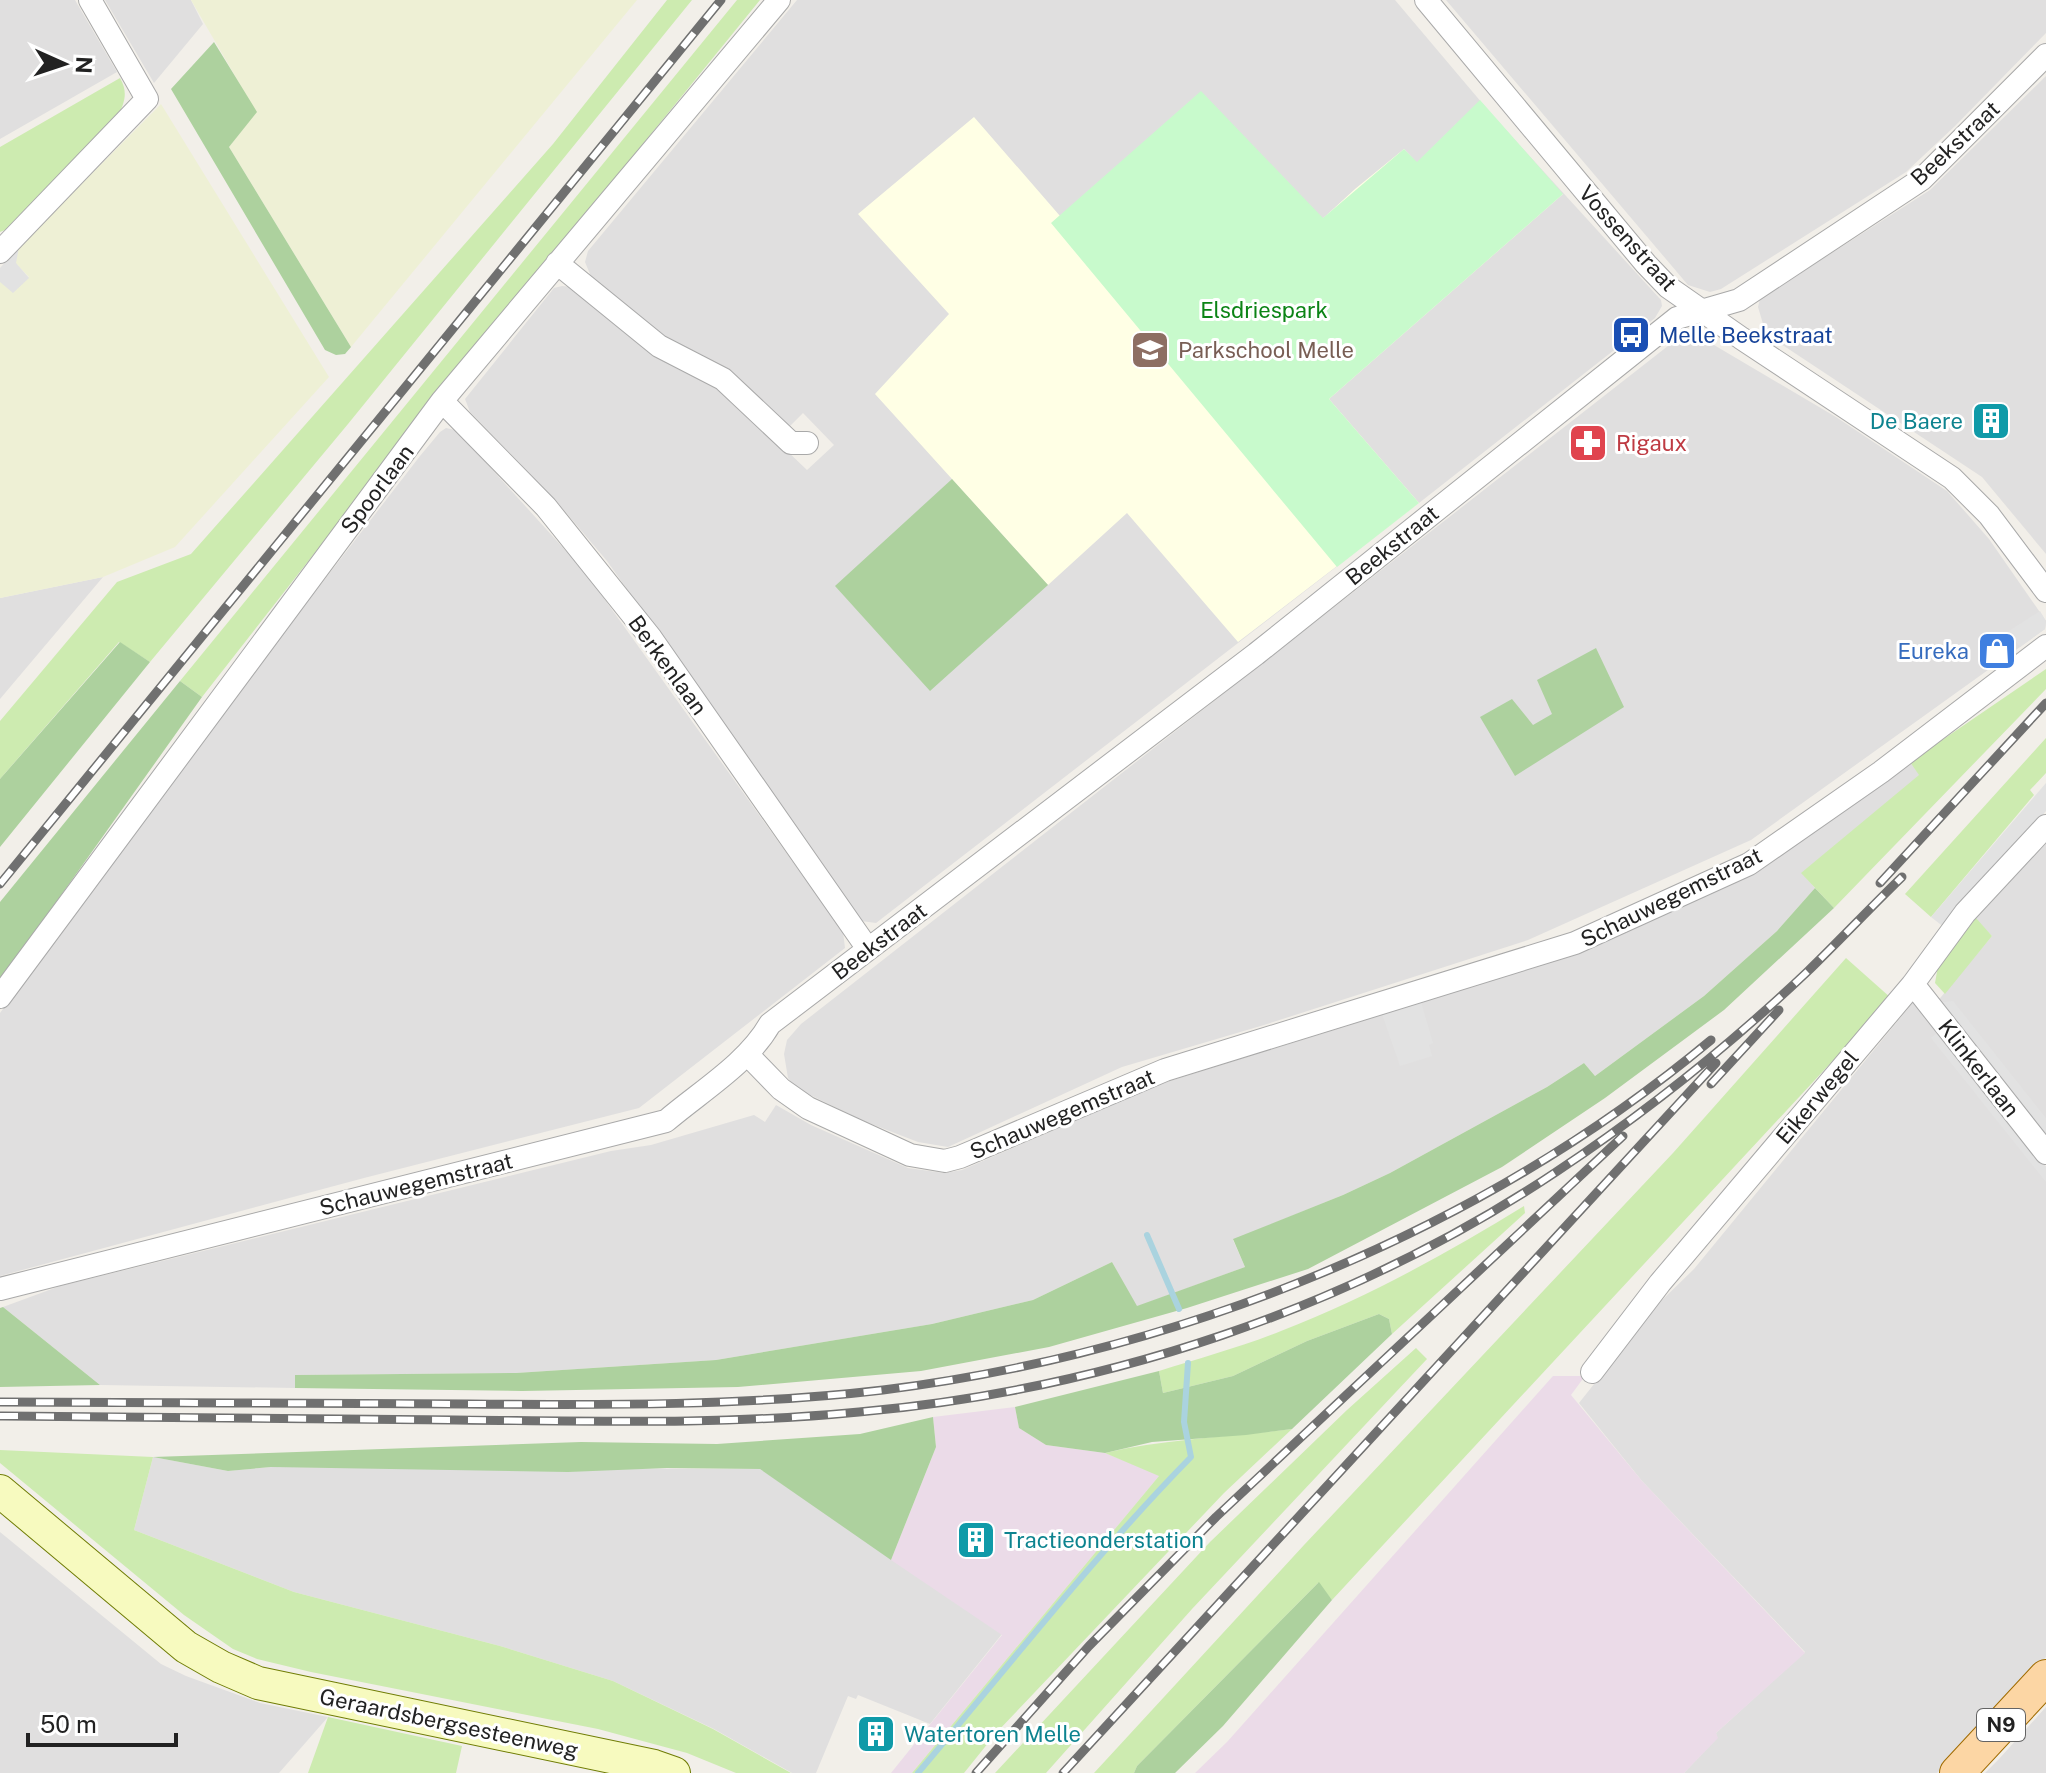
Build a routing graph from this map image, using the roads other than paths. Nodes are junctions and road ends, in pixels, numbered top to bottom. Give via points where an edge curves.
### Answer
1 (90, 0) edge
2 (779, 0) edge
3 (1426, 0) edge
4 (2046, 55) edge
5 (0, 252) edge
6 (557, 263) junction
7 (1704, 312) junction
8 (442, 401) junction
9 (807, 443) dead end
10 (2046, 591) edge
11 (2046, 646) edge
12 (2046, 826) edge
13 (868, 949) junction
14 (1913, 984) junction
15 (0, 997) edge
16 (747, 1054) junction
17 (2046, 1153) edge
18 (0, 1289) edge
19 (1592, 1372) dead end
20 (0, 1491) edge
21 (2046, 1677) edge
22 (674, 1773) edge
23 (1957, 1773) edge

1 - 5 street via 147,99
2 - 6 street, Spoorlaan
3 - 7 street, Vossenstraat via 1646,264
4 - 7 street, Beekstraat via 1922,179 1739,300
6 - 8 street, Spoorlaan
6 - 9 street via 659,346 723,379 791,443
7 - 10 street, Vossenstraat via 1952,478 1989,515
7 - 13 street, Beekstraat via 1677,318 1256,654
8 - 13 street, Berkenlaan via 546,507 651,638
8 - 15 street, Spoorlaan
11 - 16 street, Schauwegemstraat via 1749,864 1575,943 1165,1070 960,1157 945,1161 910,1155 808,1108
12 - 14 street, Eikerwegel via 1965,913
13 - 16 street, Beekstraat via 770,1024
14 - 17 street, Klinkerlaan
14 - 19 street, Eikerwegel via 1660,1283
16 - 18 street, Schauwegemstraat via 666,1121
20 - 22 main road, Geraardsbergsesteenweg via 186,1647 258,1683
21 - 23 main road, N9

